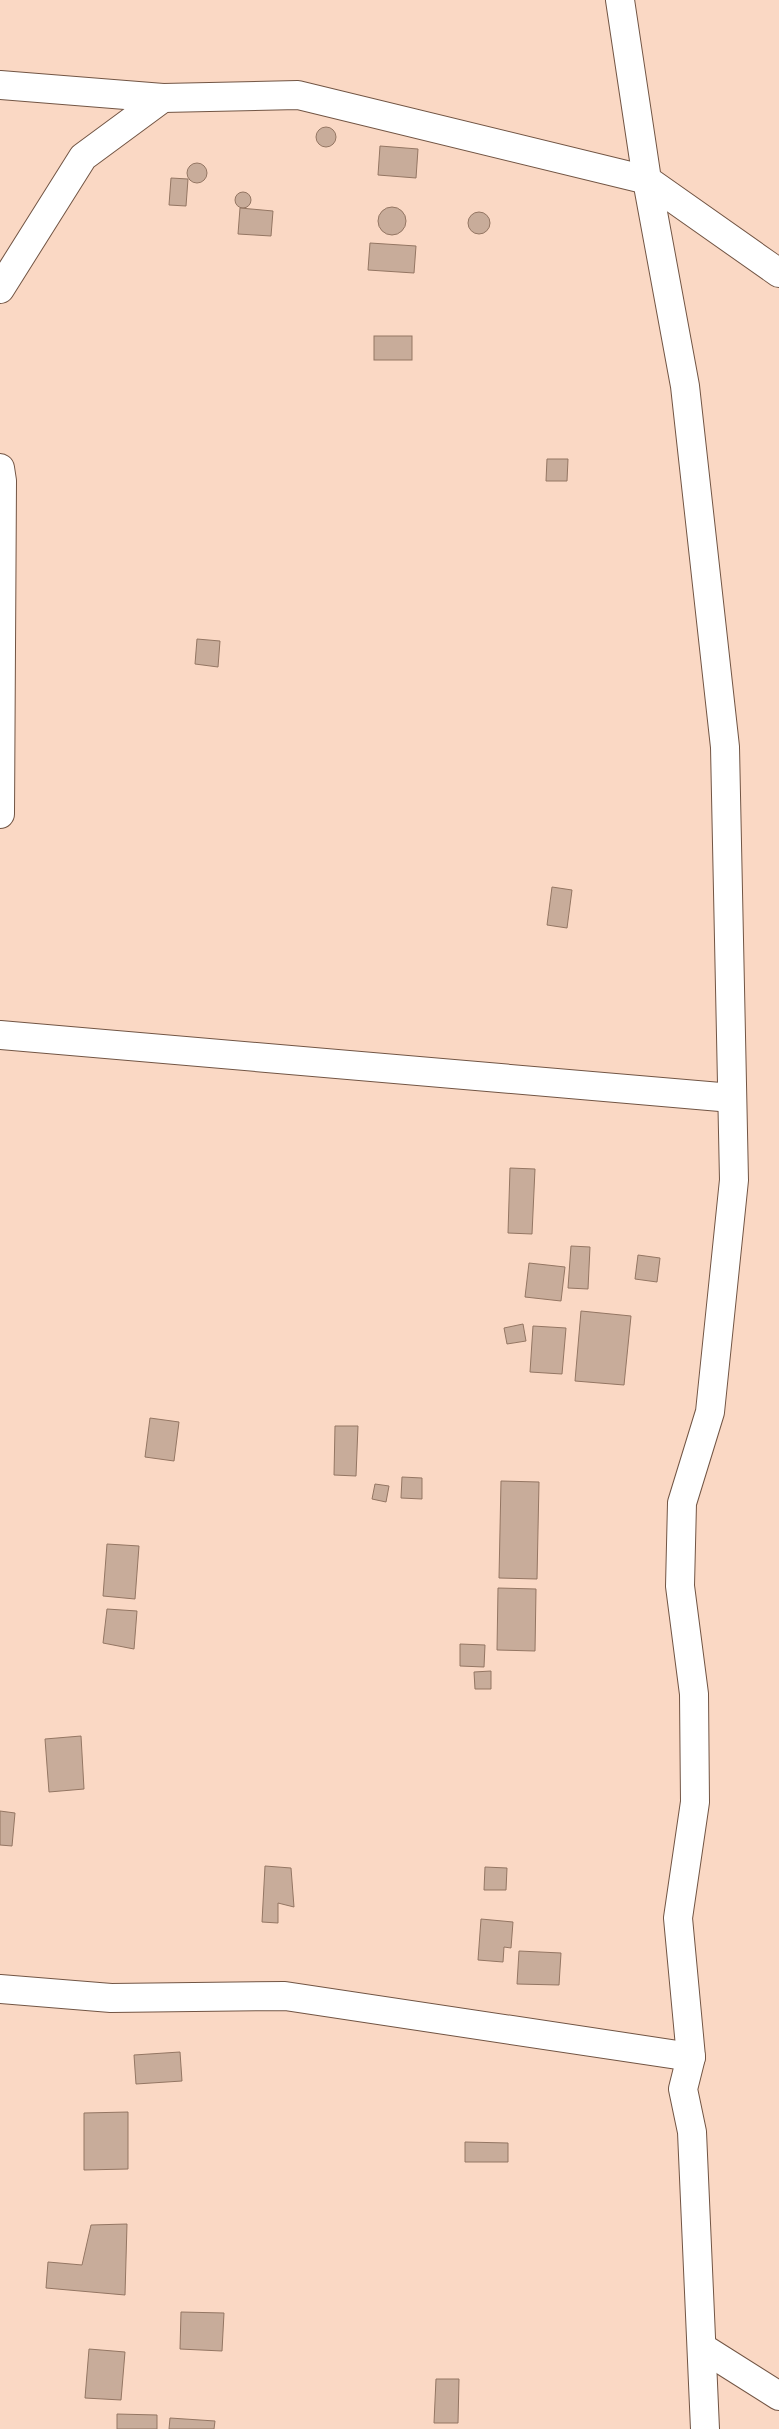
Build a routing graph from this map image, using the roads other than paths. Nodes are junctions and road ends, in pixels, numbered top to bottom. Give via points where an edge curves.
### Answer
1 (620, 0) edge
2 (0, 85) edge
3 (163, 98) junction
4 (646, 180) junction
5 (779, 273) edge
6 (0, 289) edge
7 (0, 468) edge
8 (0, 814) edge
9 (0, 1036) edge
10 (732, 1098) junction
11 (0, 1989) edge
12 (691, 2057) junction
13 (703, 2348) junction
14 (779, 2396) edge
15 (705, 2429) edge

1 - 4 street
2 - 3 street
3 - 4 street via 298,96
3 - 6 street via 83,157
4 - 5 street
4 - 10 street via 685,386 725,747
7 - 8 street
9 - 10 street
10 - 12 street via 734,1180 710,1412 682,1503 680,1586 694,1694 695,1802 678,1918
11 - 12 street via 111,1998 285,1996
12 - 13 street via 683,2089 692,2132
13 - 14 street
13 - 15 street

